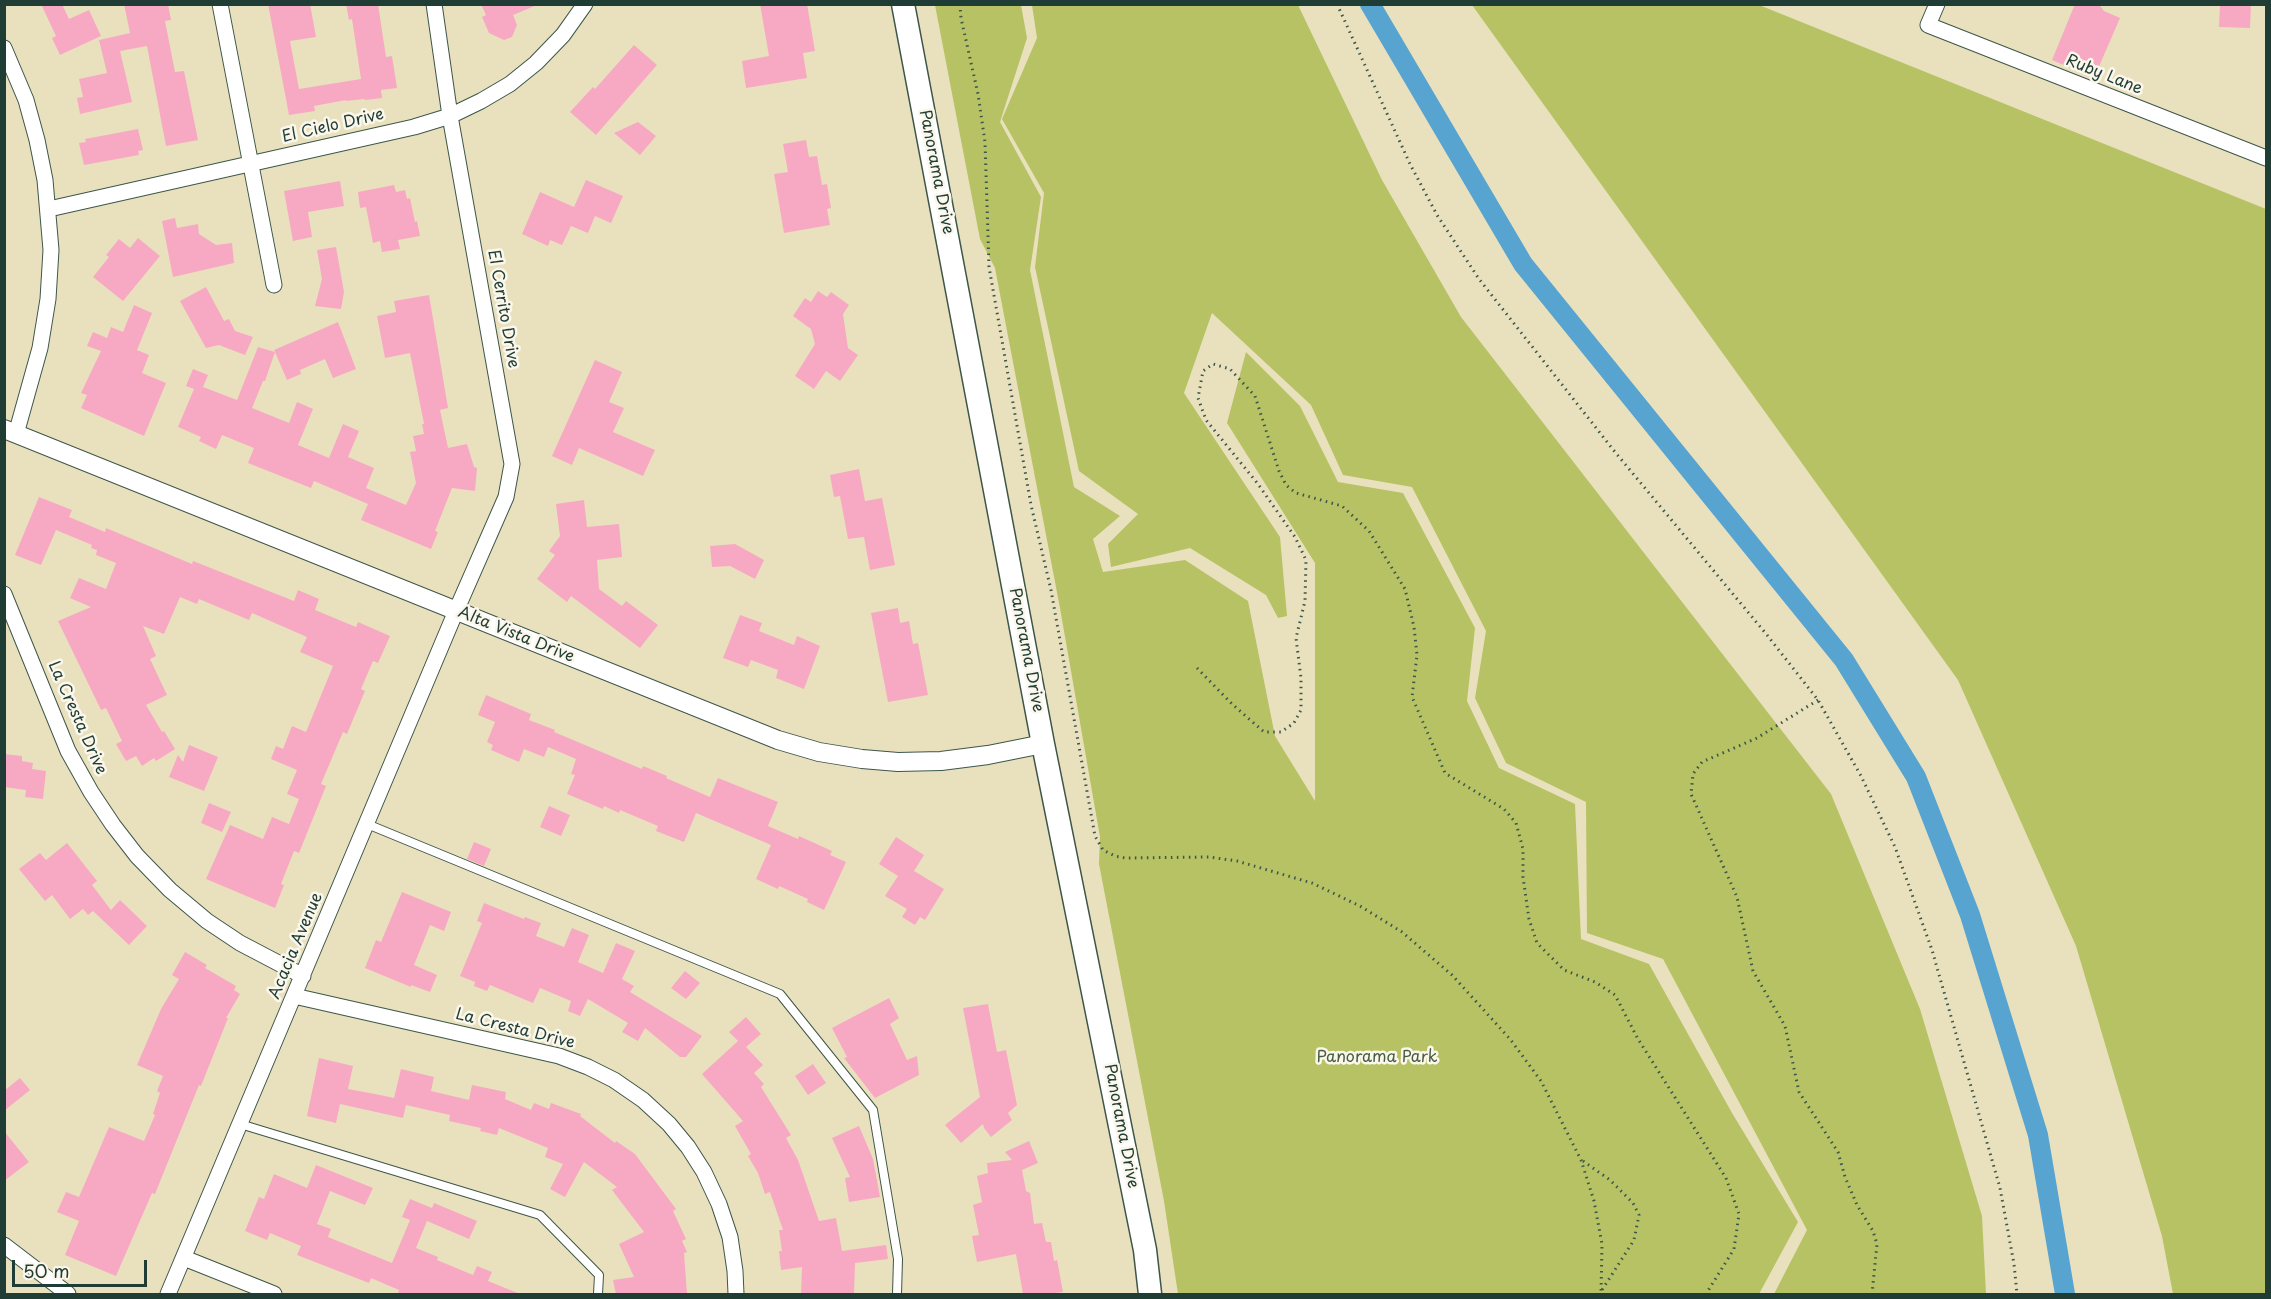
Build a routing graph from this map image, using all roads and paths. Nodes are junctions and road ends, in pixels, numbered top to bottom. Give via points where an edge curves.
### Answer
1 (220, 4) edge
2 (434, 4) edge
3 (585, 4) edge
4 (903, 4) edge
5 (960, 4) edge
6 (1337, 4) edge
7 (1937, 4) edge
8 (4, 48) edge
9 (450, 116) junction
10 (2266, 158) edge
11 (251, 164) junction
12 (49, 209) junction
13 (274, 285) dead end
14 (10, 431) edge
15 (4, 594) edge
16 (456, 611) junction
17 (1197, 668) dead end
18 (1818, 700) junction
19 (1043, 744) junction
20 (366, 824) junction
21 (303, 976) junction
22 (294, 996) junction
23 (240, 1124) junction
24 (1581, 1160) junction
25 (4, 1245) edge
26 (184, 1258) junction
27 (1601, 1293) edge
28 (68, 1294) edge
29 (168, 1294) edge
30 (274, 1294) edge
31 (598, 1294) edge
32 (736, 1294) edge
33 (897, 1294) edge
34 (1150, 1294) edge
35 (1707, 1294) edge
36 (1872, 1294) edge
37 (2017, 1294) edge

1 - 11 street
2 - 9 street, El Cerrito Drive
3 - 9 street, El Cielo Drive via 536,63 491,96
4 - 19 main road, Panorama Drive
5 - 24 path via 984,142 989,267 1095,836 1103,850 1115,856 1209,857 1312,883 1402,932 1452,975 1510,1039 1540,1081
6 - 18 path via 1410,164 1479,279
7 - 10 street, Ruby Lane via 1928,25
8 - 12 street via 26,100
9 - 11 street, El Cielo Drive
9 - 16 street, El Cerrito Drive via 512,464 506,497
11 - 12 street, El Cielo Drive
11 - 13 street
12 - 14 street via 48,299 40,348
14 - 16 street, Alta Vista Drive
15 - 21 street, La Cresta Drive via 68,750 91,792 137,856 207,921
16 - 19 street, Alta Vista Drive via 778,740 819,752 898,762 941,761
16 - 20 street, Acacia Avenue
17 - 35 path via 1264,732 1281,732 1294,723 1301,710 1296,638 1305,601 1306,560 1258,484 1206,420 1198,398 1203,371 1213,364 1230,369 1256,396 1286,485 1296,493 1342,506 1369,531 1405,589 1417,655 1412,697 1445,773 1504,809 1516,824 1523,849 1529,919 1537,943 1563,970 1595,982 1615,995 1638,1039 1726,1178 1739,1214 1734,1249
18 - 36 path via 1757,738 1702,762 1693,774 1691,794 1737,897 1753,971 1785,1026 1798,1092 1838,1152 1857,1205 1873,1231 1877,1244
18 - 37 path via 1862,776 1895,847 1932,950 2000,1188
19 - 34 main road, Panorama Drive via 1143,1239
20 - 21 street, Acacia Avenue
20 - 33 lane via 780,994 873,1110 898,1259
21 - 22 street, Acacia Avenue
22 - 23 street, Acacia Avenue
22 - 32 street, La Cresta Drive via 559,1056 624,1087 669,1124 704,1172 730,1237
23 - 26 street, Acacia Avenue
23 - 31 lane via 540,1215 599,1275
24 - 27 path via 1602,1244
24 - 27 path via 1610,1180 1633,1203 1639,1215 1634,1240
25 - 28 street
26 - 29 street, Acacia Avenue
26 - 30 street

